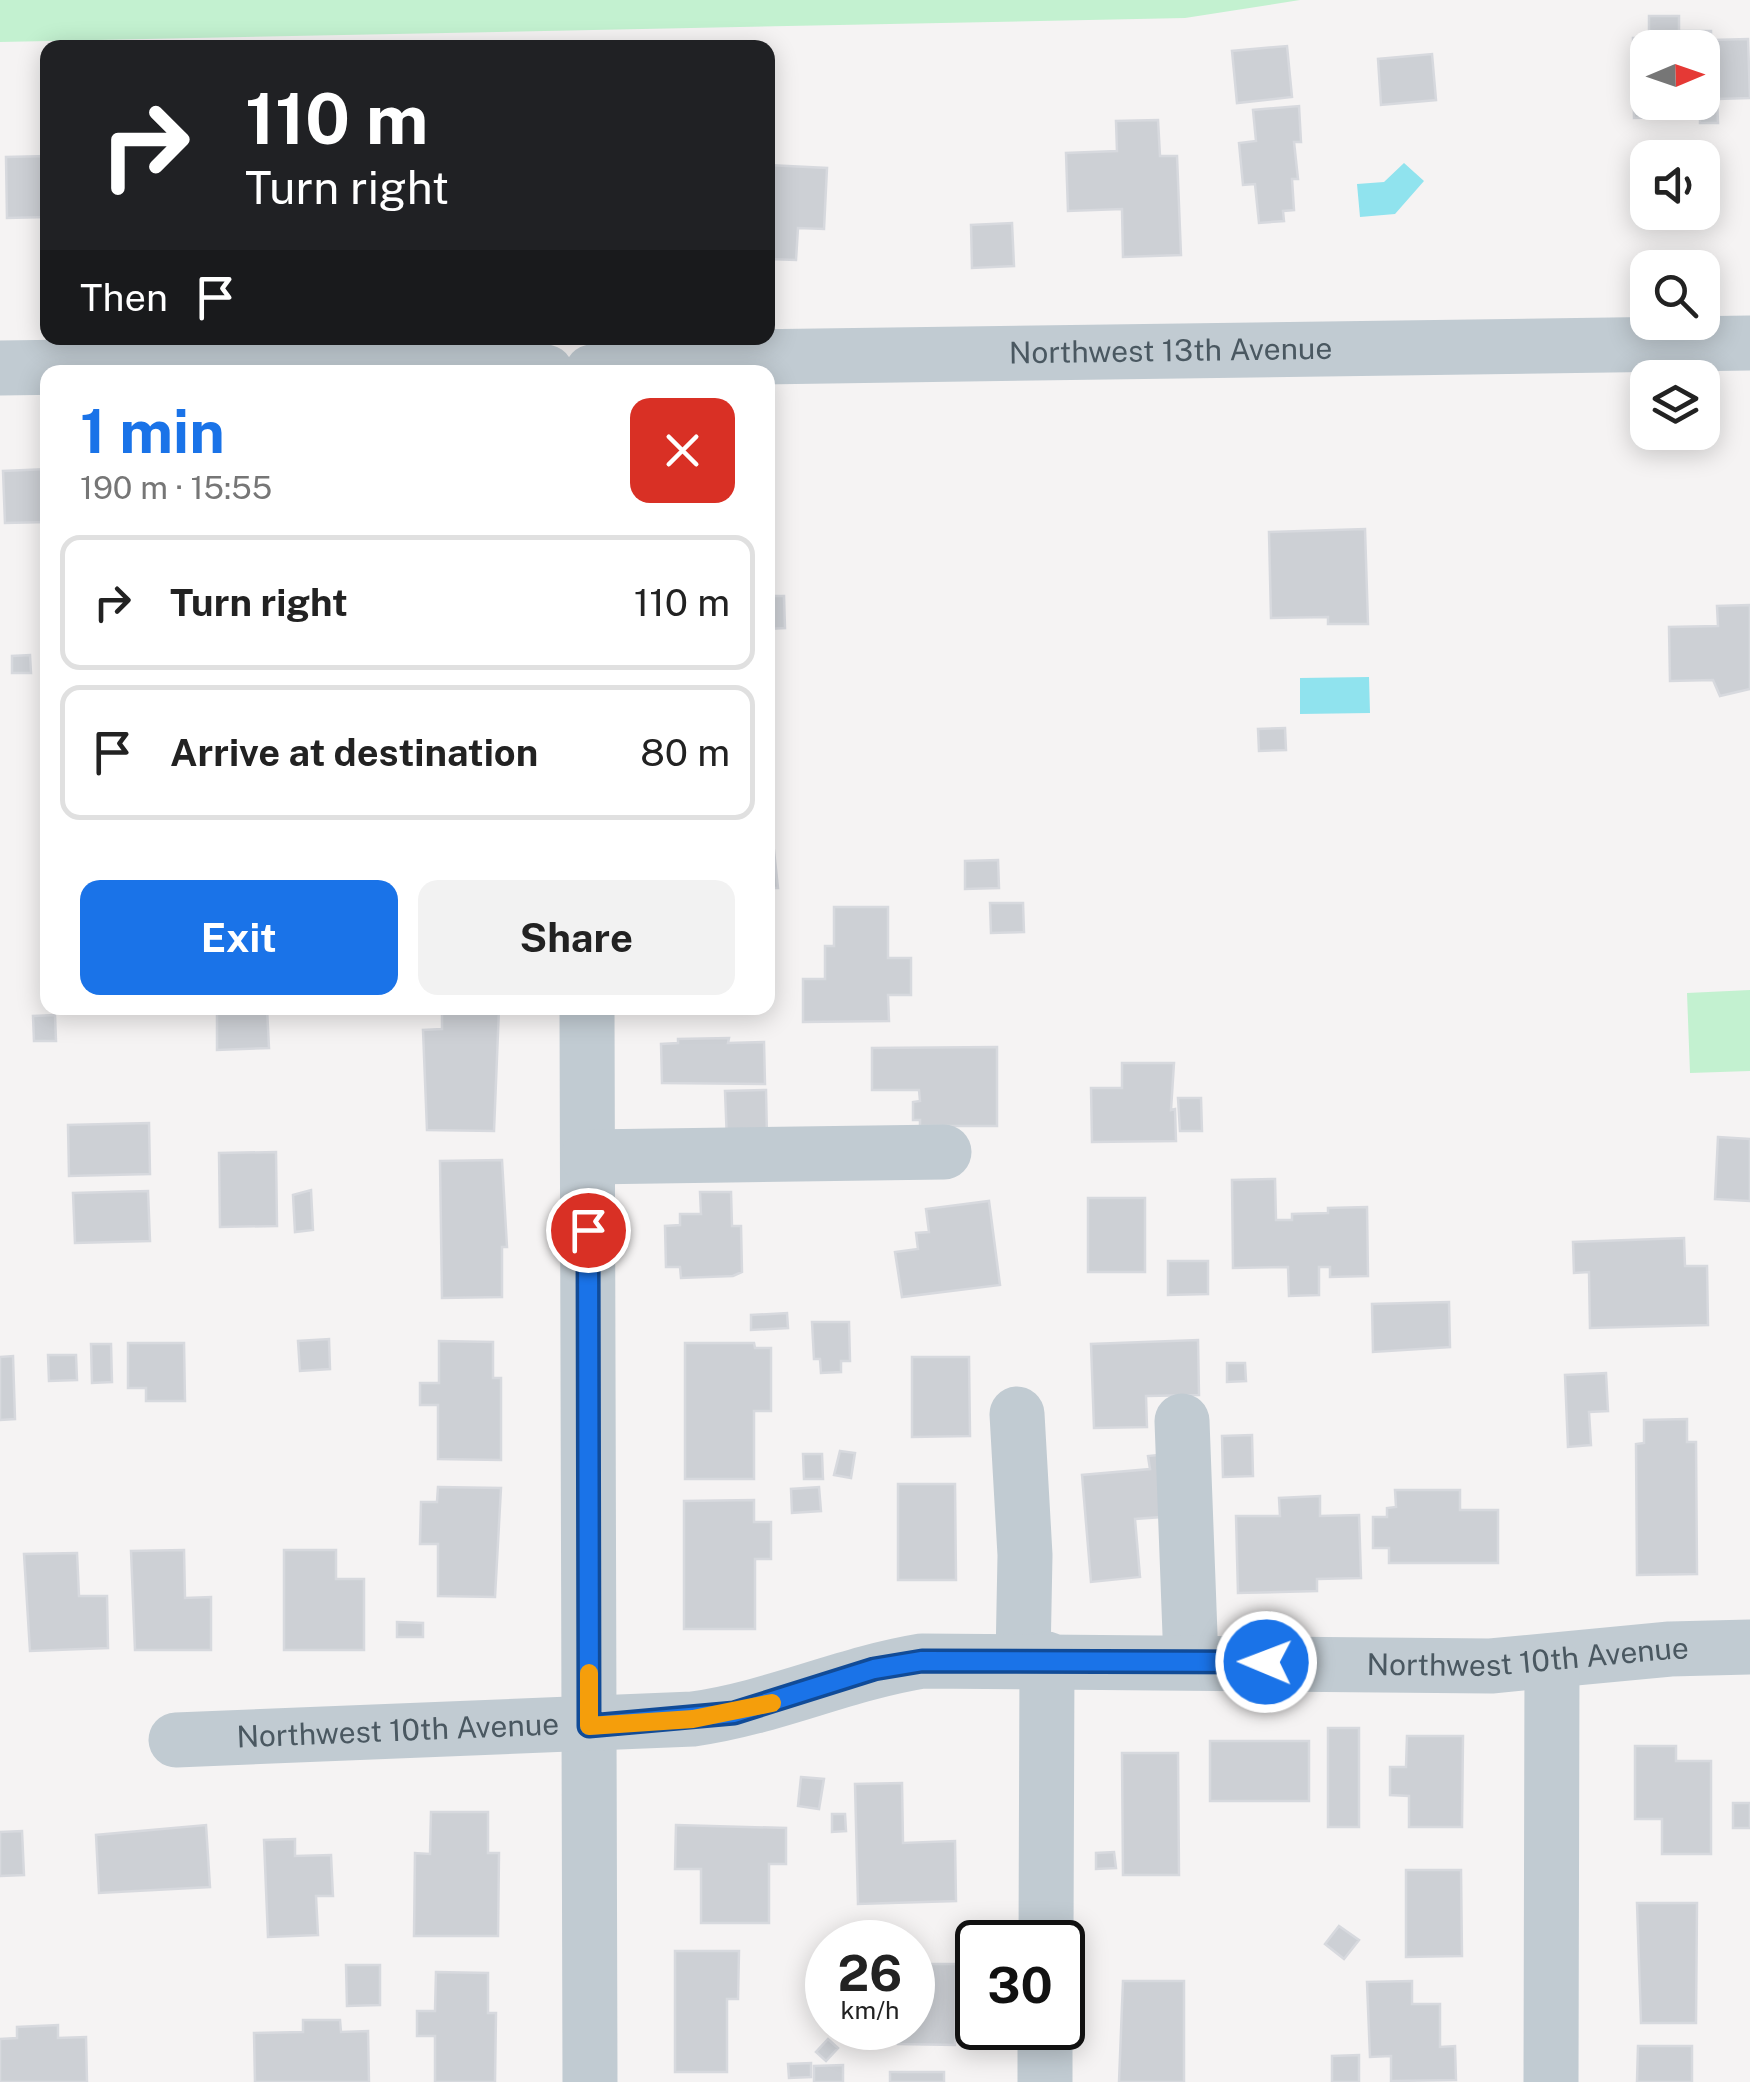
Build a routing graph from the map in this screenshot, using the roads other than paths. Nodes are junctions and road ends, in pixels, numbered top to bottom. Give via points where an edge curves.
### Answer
1 (1750, 344) edge
2 (248, 365) edge
3 (511, 365) edge
4 (621, 365) edge
5 (0, 368) edge
6 (40, 368) edge
7 (587, 1015) edge
8 (944, 1152) dead end
9 (588, 1157) junction
10 (1017, 1414) dead end
11 (1182, 1421) dead end
12 (1750, 1646) edge
13 (1035, 1659) junction
14 (1191, 1661) junction
15 (1552, 1664) junction
16 (589, 1726) junction
17 (176, 1740) dead end
18 (1045, 1920) edge
19 (1046, 2050) edge
20 (590, 2082) edge
21 (1045, 2082) edge
22 (1551, 2082) edge

1 - 4 street, Northwest 13th Avenue via 682,358
2 - 3 street
5 - 6 street
7 - 9 street
8 - 9 street
9 - 16 street
10 - 13 street
11 - 14 street
12 - 15 street, Northwest 10th Avenue
13 - 14 street, Northwest 10th Avenue
13 - 16 street, Northwest 10th Avenue via 922,1661 874,1669 734,1713
13 - 18 street
14 - 15 street, Northwest 10th Avenue
15 - 22 street
16 - 17 street, Northwest 10th Avenue
16 - 20 street
19 - 21 street

